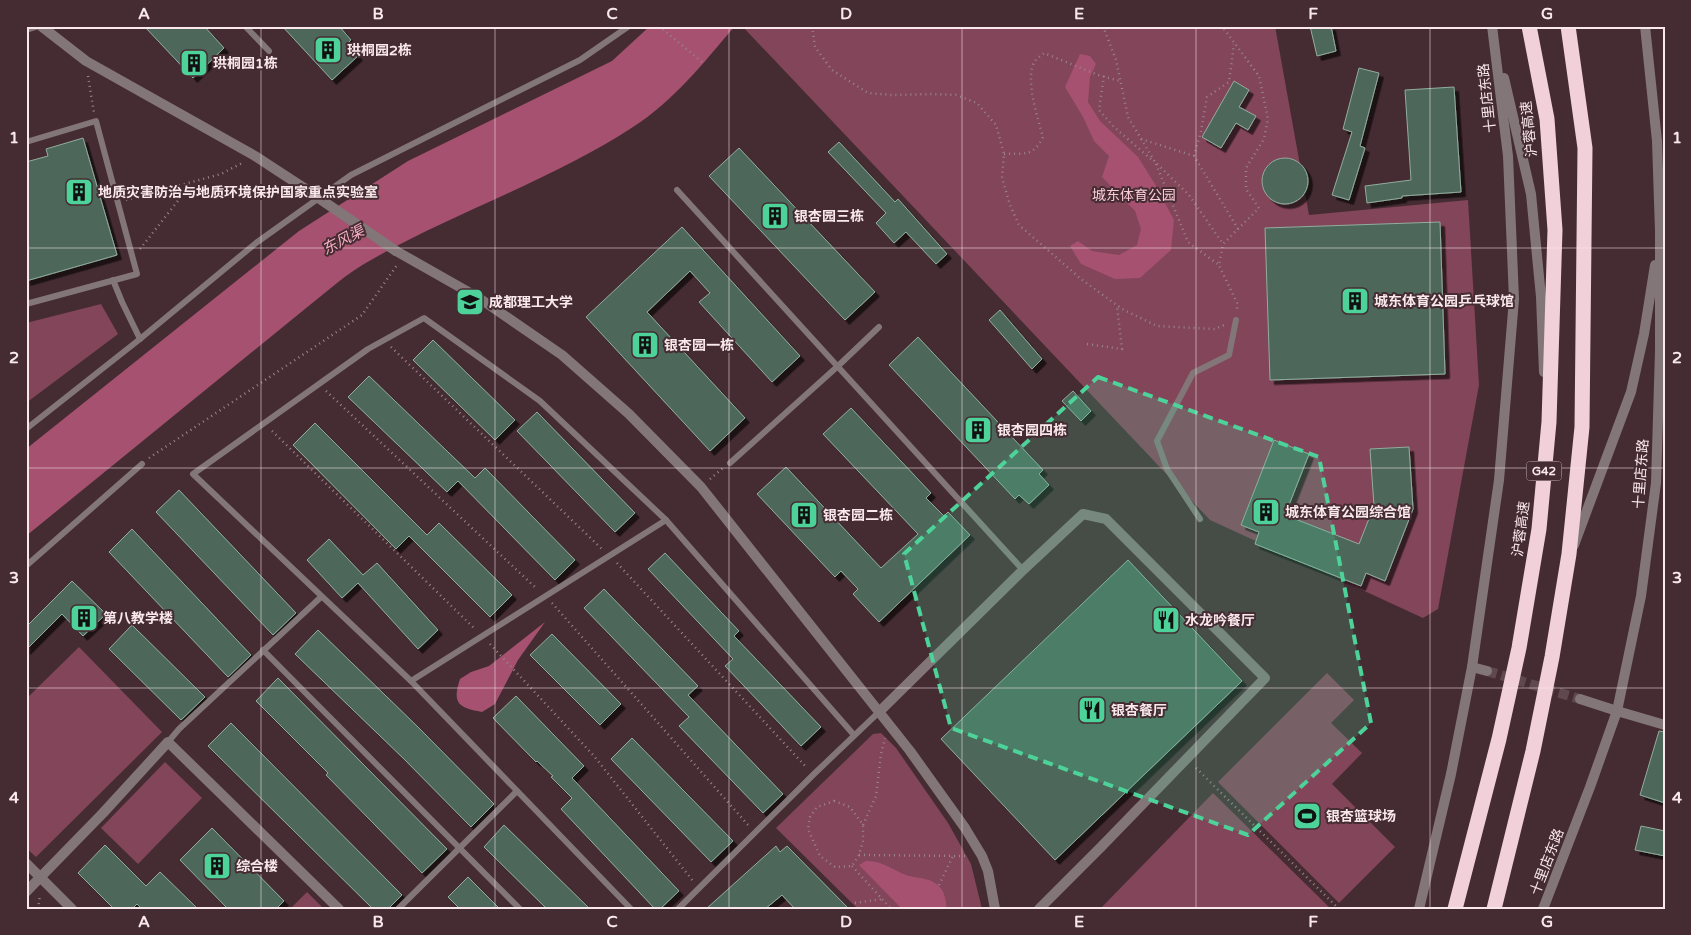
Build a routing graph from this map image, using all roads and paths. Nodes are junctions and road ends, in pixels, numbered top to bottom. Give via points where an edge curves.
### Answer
1 (40, 26) edge
2 (245, 26) edge
3 (629, 26) edge
4 (659, 26) edge
5 (812, 26) edge
6 (1103, 26) edge
7 (1220, 26) edge
8 (1529, 26) edge
9 (1568, 26) edge
10 (1645, 26) edge
11 (26, 30) edge
12 (1493, 30) edge
13 (1235, 43) junction
14 (269, 51) dead end
15 (86, 61) junction
16 (703, 63) dead end
17 (1104, 76) junction
18 (1120, 82) junction
19 (96, 122) junction
20 (1141, 139) junction
21 (26, 142) edge
22 (1004, 154) junction
23 (255, 156) junction
24 (1194, 156) junction
25 (1155, 162) junction
26 (192, 182) junction
27 (677, 190) dead end
28 (118, 202) junction
29 (1238, 229) junction
30 (1660, 231) junction
31 (1222, 244) junction
32 (400, 253) junction
33 (133, 258) junction
34 (1219, 265) junction
35 (113, 280) junction
36 (26, 304) edge
37 (1116, 305) junction
38 (1236, 320) junction
39 (879, 327) dead end
40 (140, 339) junction
41 (1087, 344) dead end
42 (838, 366) junction
43 (264, 423) junction
44 (26, 428) edge
45 (1547, 445) junction
46 (155, 454) dead end
47 (730, 463) joint
48 (142, 464) dead end
49 (701, 487) junction
50 (1200, 519) dead end
51 (666, 520) junction
52 (1568, 563) junction
53 (26, 566) edge
54 (1023, 570) junction
55 (321, 597) junction
56 (482, 636) junction
57 (263, 650) junction
58 (1472, 666) junction
59 (1487, 671) tunnel mouth
60 (411, 681) junction
61 (1580, 700) tunnel mouth
62 (1617, 711) junction
63 (879, 712) junction
64 (889, 725) junction
65 (1665, 725) edge
66 (854, 735) junction
67 (168, 742) junction
68 (1187, 759) junction
69 (517, 791) junction
70 (863, 825) junction
71 (460, 848) junction
72 (859, 855) junction
73 (953, 856) junction
74 (982, 856) junction
75 (26, 863) edge
76 (852, 866) junction
77 (41, 878) junction
78 (939, 885) dead end
79 (698, 888) junction
80 (26, 892) edge
81 (882, 899) junction
82 (855, 903) dead end
83 (72, 909) edge
84 (340, 909) edge
85 (398, 909) edge
86 (520, 909) edge
87 (631, 909) edge
88 (678, 909) edge
89 (890, 909) edge
90 (995, 909) edge
91 (1038, 909) edge
92 (1339, 909) edge
93 (1419, 909) edge
94 (1456, 909) edge
95 (1494, 909) edge
96 (1543, 909) edge

1 - 11 lane
1 - 15 street
2 - 14 lane
3 - 40 lane via 580,60 351,175 256,243
4 - 16 path
5 - 22 path via 815,47 832,70 868,93 956,95 978,103 996,126
6 - 18 path via 1116,60
7 - 13 path
8 - 45 highway, 沪蓉高速 / G42 via 1546,118 1555,230
9 - 52 highway, G42 via 1585,148 1585,241 1582,427
10 - 30 street, 十里店东路 via 1657,141
12 - 45 street via 1532,194 1541,297
12 - 58 street, 十里店东路 via 1508,156 1514,299 1499,480
13 - 24 path via 1229,82 1207,97
13 - 29 path via 1258,76 1268,119 1264,139 1246,168 1246,189 1259,208
15 - 19 path
15 - 23 street
17 - 18 path
17 - 22 path via 1044,54 1035,59 1031,69 1033,104 1043,137 1038,148 1030,153
17 - 25 path via 1099,110
18 - 20 path via 1128,117
19 - 21 lane
19 - 28 lane
20 - 24 path
20 - 25 path
22 - 37 path via 1002,178 1019,225 1080,279
23 - 26 path via 221,174
23 - 32 street, bridge
24 - 29 path
25 - 31 path via 1189,195
25 - 34 path via 1188,242
26 - 28 path
26 - 33 path
27 - 42 lane
28 - 33 lane
29 - 31 path
30 - 52 street via 1644,334 1631,392
30 - 62 street, 十里店东路 via 1656,483 1641,596
31 - 34 path
32 - 46 path via 362,315
32 - 49 street via 480,298 562,356 629,414
33 - 35 lane via 137,274
34 - 38 path via 1237,304
35 - 36 lane
35 - 40 lane
37 - 38 path via 1157,326 1215,329
37 - 41 path via 1122,349
38 - 50 lane via 1229,355 1194,372 1157,441 1167,469
39 - 42 lane
40 - 44 lane
42 - 47 lane
42 - 54 lane
43 - 51 lane via 368,348 424,318 540,401
43 - 55 lane via 193,474
43 - 56 path
45 - 94 highway, 沪蓉高速 / G42 via 1538,529 1519,648
47 - 49 path
48 - 53 lane
49 - 63 street
51 - 56 lane
51 - 66 lane
52 - 95 highway, G42 via 1533,751
54 - 63 street
54 - 68 street via 1083,514 1106,519 1265,678
55 - 57 lane
55 - 60 lane
56 - 60 lane
56 - 79 path via 594,756
57 - 67 lane
57 - 71 lane
58 - 59 street
58 - 93 street, 十里店东路
60 - 69 lane
61 - 62 street
62 - 65 street
62 - 96 street, 十里店东路
63 - 64 street
63 - 66 lane
64 - 70 path via 880,754 876,796
64 - 74 street via 960,820
66 - 79 lane
67 - 77 street
67 - 84 street
68 - 91 street
68 - 92 path
69 - 71 lane
69 - 87 lane
70 - 72 path
70 - 76 path via 850,807 834,801 817,806 810,817 808,830 820,856 835,867
71 - 85 lane
71 - 86 lane
72 - 73 path
72 - 76 path
73 - 74 path
73 - 78 path
74 - 90 street
75 - 77 street
76 - 81 path
77 - 80 street
77 - 83 street
79 - 88 lane
81 - 82 path
81 - 89 path

